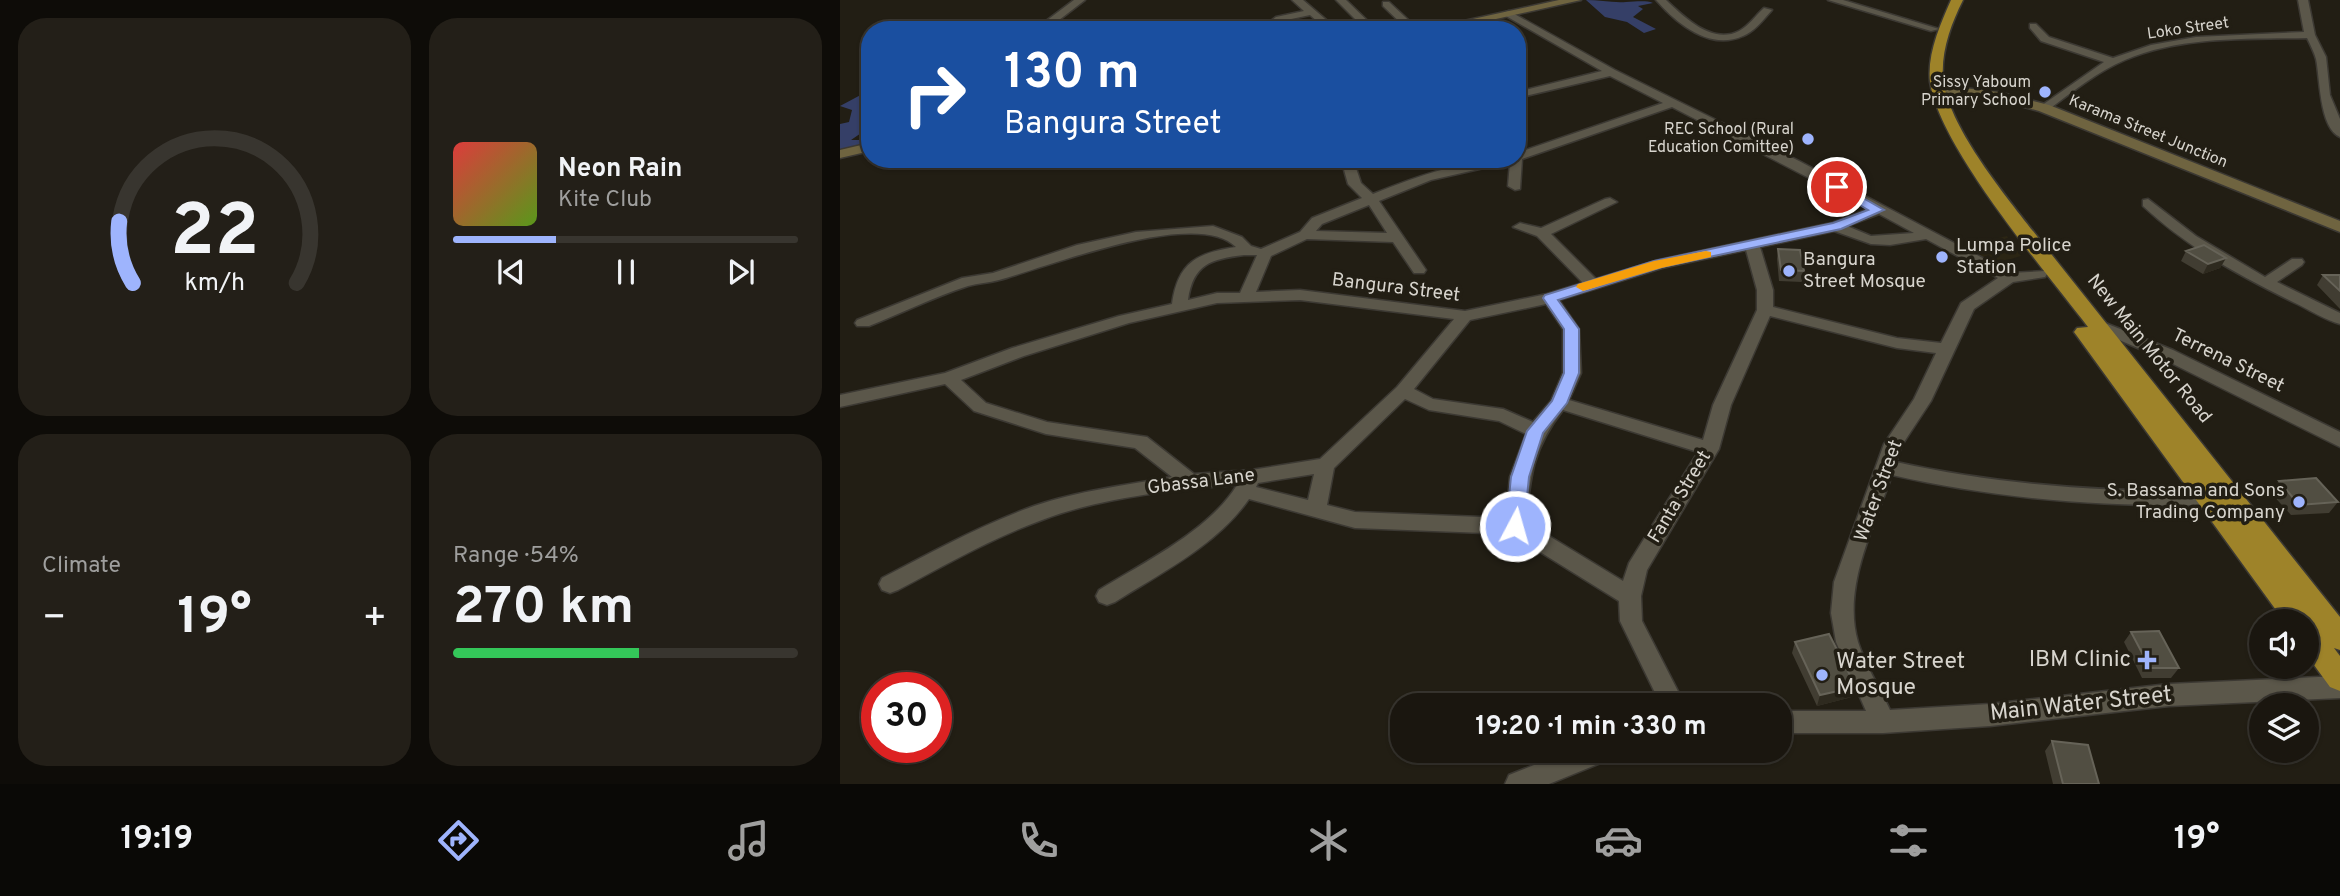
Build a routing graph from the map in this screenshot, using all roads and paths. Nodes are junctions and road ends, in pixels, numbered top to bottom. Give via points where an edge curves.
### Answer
1 (1080, 0) edge
2 (1297, 0) edge
3 (1341, 0) edge
4 (1507, 0) edge
5 (1575, 0) edge
6 (1661, 0) edge
7 (1833, 0) edge
8 (1948, 0) edge
9 (1957, 0) edge
10 (2303, 0) edge
11 (1386, 4) dead end
12 (1767, 10) dead end
13 (1312, 12) junction
14 (1512, 13) junction
15 (1051, 21) edge
16 (1276, 21) edge
17 (1322, 21) edge
18 (1363, 21) edge
19 (1404, 21) edge
20 (1473, 21) edge
21 (1525, 21) edge
22 (1526, 21) edge
23 (2033, 26) dead end
24 (1934, 29) junction
25 (2310, 35) junction
26 (2113, 61) junction
27 (1611, 72) junction
28 (1938, 89) junction
29 (1526, 93) edge
30 (1673, 103) junction
31 (2043, 108) junction
32 (2340, 133) edge
33 (861, 149) edge
34 (840, 154) edge
35 (1526, 154) edge
36 (1350, 168) edge
37 (1466, 168) edge
38 (1516, 168) edge
39 (1515, 186) dead end
40 (1371, 200) junction
41 (1610, 202) dead end
42 (2148, 203) dead end
43 (1878, 210) junction
44 (1836, 226) junction
45 (1520, 227) dead end
46 (2340, 227) edge
47 (1542, 233) junction
48 (1305, 235) junction
49 (1927, 235) junction
50 (1399, 238) junction
51 (1752, 245) junction
52 (1247, 250) junction
53 (1265, 253) junction
54 (2297, 262) dead end
55 (1419, 270) dead end
56 (2040, 275) junction
57 (2009, 278) junction
58 (2267, 282) junction
59 (1593, 284) junction
60 (1550, 298) junction
61 (1245, 299) junction
62 (1179, 306) junction
63 (1765, 310) junction
64 (1465, 316) junction
65 (2340, 319) edge
66 (863, 323) dead end
67 (2095, 324) junction
68 (1947, 349) junction
69 (948, 378) junction
70 (1403, 391) junction
71 (840, 401) edge
72 (1559, 403) junction
73 (1536, 431) junction
74 (2340, 440) edge
75 (1710, 449) junction
76 (1325, 465) junction
77 (1885, 467) junction
78 (1190, 481) junction
79 (1248, 484) junction
80 (2209, 498) junction
81 (1316, 509) junction
82 (1515, 526) junction
83 (890, 584) dead end
84 (1107, 596) dead end
85 (1630, 596) junction
86 (2290, 609) edge
87 (2340, 638) edge
88 (2319, 650) edge
89 (2340, 678) edge
90 (2340, 687) edge
91 (1667, 693) edge
92 (1792, 722) edge
93 (1882, 722) junction
94 (1573, 763) edge
95 (1530, 782) edge

1 - 15 street
2 - 13 street
3 - 18 street
4 - 14 street
5 - 14 street
6 - 12 street via 1706,36 1739,35
7 - 24 street
8 - 24 highway, New Main Motor Road
9 - 28 highway, New Main Motor Road via 1938,53
10 - 25 street
11 - 19 street
13 - 16 street
13 - 17 street
14 - 20 street
14 - 21 street
22 - 27 street
23 - 26 street via 2045,39
24 - 56 highway, New Main Motor Road via 1926,87 1950,140
25 - 26 street, Loko Street via 2157,47
25 - 32 street via 2321,57 2324,95
26 - 31 street, Loko Street
27 - 29 street
27 - 30 street
28 - 31 street, Karama Street Junction via 1998,96
28 - 67 highway, New Main Motor Road via 1961,140 1998,197
30 - 35 street
30 - 43 street
31 - 46 street, Karama Street Junction
33 - 34 street
36 - 40 street via 1355,184
37 - 40 street via 1400,186
38 - 39 street
40 - 48 street via 1318,221
40 - 50 street
41 - 47 street
42 - 58 street via 2199,246
43 - 44 street, Bangura Street
43 - 49 street
44 - 49 street via 1867,241
44 - 51 street, Bangura Street
45 - 47 street
47 - 59 street
48 - 50 street
48 - 53 street
49 - 57 street
50 - 55 street
51 - 59 street, Bangura Street via 1659,264
51 - 63 street via 1765,289
52 - 53 street
52 - 62 street via 1198,262 1182,280
52 - 66 street via 1237,240 1213,230 1136,236 967,281
53 - 61 street
54 - 58 street
56 - 57 street, Water Street
56 - 80 highway, New Main Motor Road
57 - 68 street, Water Street via 1967,306
58 - 65 street
59 - 60 street, Bangura Street
60 - 64 street, Bangura Street
60 - 72 street via 1572,329 1572,373
61 - 62 street, Bangura Street via 1217,298
61 - 64 street, Bangura Street via 1300,295
62 - 69 street, Bangura Street via 1017,352
63 - 68 street via 1897,342
63 - 75 street, Fanta Street via 1722,405
64 - 70 street
67 - 74 street, Terrena Street via 2167,354
67 - 87 highway, New Main Motor Road
68 - 77 street, Water Street via 1922,401 1893,444
69 - 71 street, Bangura Street
69 - 78 street via 980,407 1046,428 1140,442
70 - 73 street via 1429,404 1503,415
70 - 76 street
72 - 73 street
72 - 75 street
73 - 82 street via 1520,477
75 - 85 street, Fanta Street via 1637,569
76 - 79 street, Gbassa Lane
76 - 81 street
77 - 80 street via 2031,493
77 - 93 street, Water Street via 1845,582 1842,613 1847,642
78 - 79 street, Gbassa Lane
78 - 83 street, Gbassa Lane via 1040,512
79 - 81 street
79 - 84 street via 1206,531
80 - 86 highway, New Main Motor Road
81 - 82 street via 1355,520
82 - 85 street
85 - 91 street, Fanta Street via 1631,621
88 - 89 highway
90 - 93 street, Main Water Street via 2169,695
92 - 93 street, Main Water Street
94 - 95 street

